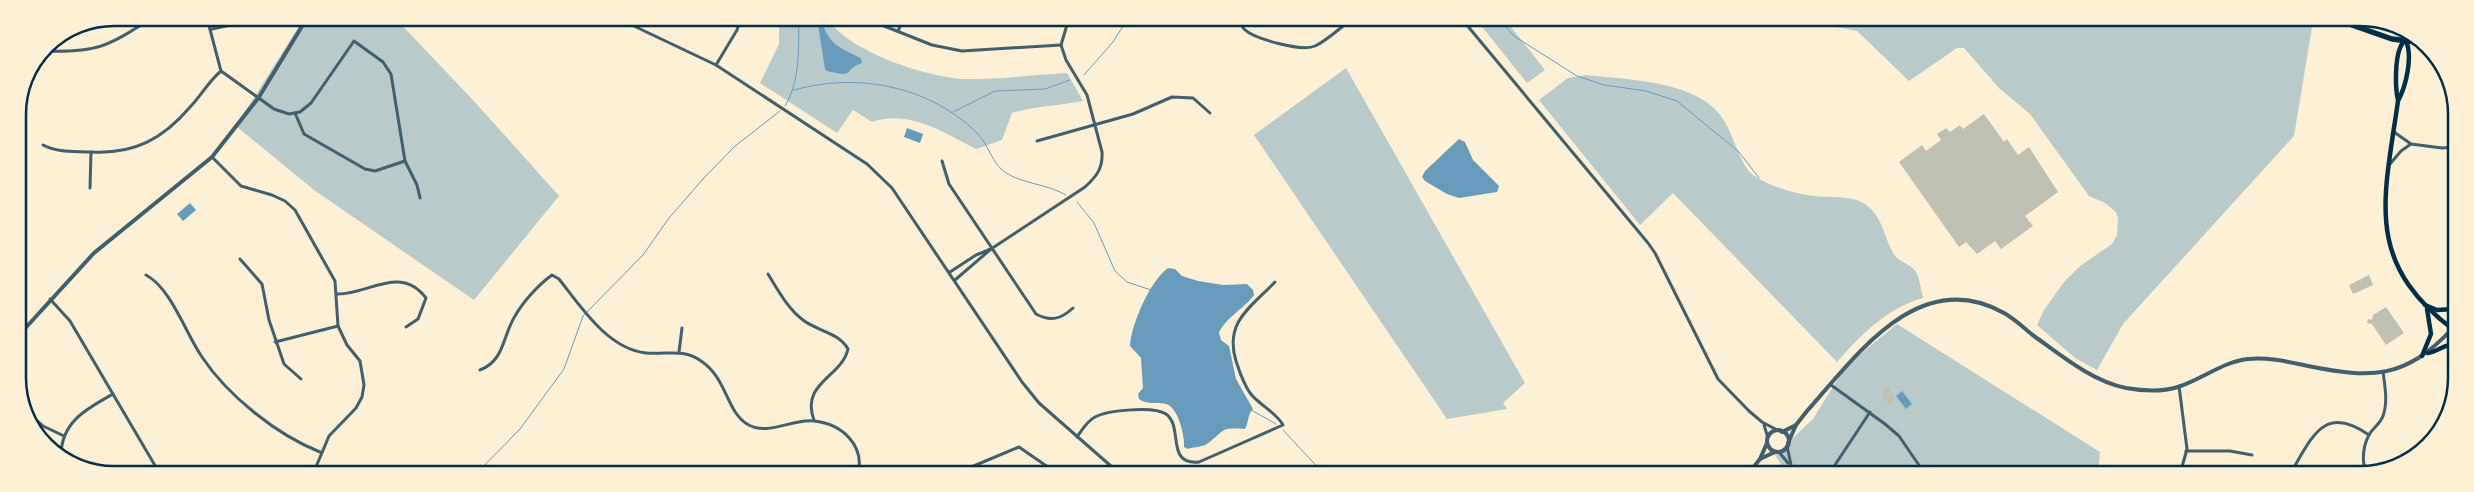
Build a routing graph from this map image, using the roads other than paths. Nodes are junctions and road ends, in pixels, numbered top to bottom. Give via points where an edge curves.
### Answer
1 (139, 26) edge
2 (211, 26) edge
3 (226, 26) edge
4 (302, 26) edge
5 (634, 26) edge
6 (738, 26) edge
7 (879, 26) edge
8 (901, 26) edge
9 (1067, 26) edge
10 (1242, 26) edge
11 (1342, 26) edge
12 (1468, 26) edge
13 (2355, 26) edge
14 (212, 29) junction
15 (898, 32) junction
16 (2406, 41) junction
17 (2409, 41) edge
18 (1061, 45) junction
19 (53, 51) edge
20 (716, 65) junction
21 (221, 71) junction
22 (259, 96) junction
23 (2398, 100) junction
24 (295, 113) junction
25 (1210, 113) dead end
26 (1094, 124) junction
27 (2394, 132) junction
28 (1037, 141) dead end
29 (2411, 144) junction
30 (43, 145) dead end
31 (2448, 148) edge
32 (91, 152) junction
33 (212, 157) junction
34 (405, 161) junction
35 (942, 161) dead end
36 (2390, 164) junction
37 (90, 188) dead end
38 (420, 198) dead end
39 (991, 249) junction
40 (240, 260) dead end
41 (950, 272) junction
42 (768, 274) dead end
43 (146, 275) dead end
44 (955, 280) junction
45 (1275, 282) dead end
46 (337, 294) junction
47 (50, 299) junction
48 (2422, 303) junction
49 (1073, 308) dead end
50 (2427, 308) junction
51 (2448, 309) edge
52 (2448, 324) edge
53 (338, 326) junction
54 (26, 327) edge
55 (406, 327) dead end
56 (682, 328) dead end
57 (2448, 334) edge
58 (275, 342) junction
59 (2448, 345) edge
60 (679, 352) junction
61 (2428, 353) junction
62 (2422, 356) junction
63 (480, 370) dead end
64 (2383, 372) junction
65 (301, 379) dead end
66 (1831, 385) junction
67 (2179, 386) junction
68 (113, 394) junction
69 (1870, 412) junction
70 (814, 420) junction
71 (38, 422) edge
72 (1762, 422) junction
73 (1796, 425) junction
74 (1780, 431) junction
75 (2369, 434) junction
76 (64, 436) junction
77 (1077, 437) junction
78 (1768, 440) junction
79 (1788, 445) junction
80 (62, 449) edge
81 (2186, 451) junction
82 (320, 452) junction
83 (1777, 452) junction
84 (2252, 455) dead end
85 (1760, 459) junction
86 (155, 466) edge
87 (316, 466) edge
88 (858, 466) edge
89 (974, 466) edge
90 (1046, 466) edge
91 (1111, 466) edge
92 (1754, 466) edge
93 (1789, 466) edge
94 (1791, 466) edge
95 (1834, 466) edge
96 (1920, 466) edge
97 (2182, 466) edge
98 (2295, 466) edge
99 (2365, 466) edge

1 - 19 street via 97,49
2 - 14 street
3 - 14 street
4 - 22 street
5 - 20 street
6 - 20 street
7 - 15 street
8 - 15 street
9 - 18 street
10 - 11 street via 1267,40 1304,48 1314,46
12 - 72 street via 1648,243 1718,379
13 - 16 highway
14 - 21 street
15 - 18 street via 932,45 962,51
16 - 17 highway
16 - 23 main road via 2409,48 2404,90
16 - 23 main road via 2400,48
18 - 26 street via 1087,95
20 - 41 street via 867,164 892,188
21 - 22 street
21 - 32 street via 184,114 148,142 128,151
22 - 24 street via 274,109
22 - 33 street
23 - 27 main road
24 - 34 street via 304,134 365,169 375,171
24 - 34 street via 311,103 354,41 383,62 391,74
25 - 26 street via 1193,98 1172,96 1147,109
26 - 28 street
26 - 39 street via 1102,161 1095,177 1085,187
27 - 29 street
27 - 36 main road
29 - 31 street
29 - 36 street via 2400,151
30 - 32 street via 54,151
32 - 37 street
33 - 46 street via 241,186 278,198 295,210 329,268
33 - 47 street via 94,253
34 - 38 street
35 - 39 street via 949,184
36 - 48 main road via 2384,206 2388,237 2401,273
39 - 41 street
39 - 44 street
39 - 49 street via 1036,314 1045,319 1059,318
40 - 58 street via 262,284
41 - 44 street
42 - 70 street via 798,316 840,339 848,349 846,356 819,384 812,397
43 - 82 street via 161,287 200,355 233,393 288,438
44 - 77 street via 1038,403
45 - 77 street via 1244,314 1233,331 1231,341 1241,378 1251,394 1283,425 1192,463 1185,461 1179,453 1171,421 1166,414 1154,411 1108,412 1094,417
46 - 53 street
46 - 55 street via 356,293 390,281 414,288 426,298 418,319
47 - 54 street
47 - 68 street via 70,321
48 - 50 main road
48 - 51 main road via 2437,310
50 - 52 main road
50 - 62 main road via 2432,334
53 - 58 street
53 - 82 street via 360,361 364,385 356,408 329,436
56 - 60 street
57 - 61 street
58 - 65 street via 284,364
59 - 61 main road
60 - 63 street via 637,351 618,344 552,275 515,316 500,355 490,366
60 - 70 street via 700,360 718,376 733,410 747,425 765,428
61 - 62 street
62 - 64 street
64 - 67 street via 2362,375 2277,359 2248,359 2217,368
64 - 75 street via 2386,406 2379,425
66 - 67 street via 1882,329 1901,316 1937,302 1958,301 1981,303 2004,313 2097,378 2125,388 2157,391
66 - 69 street
66 - 73 street
67 - 81 street
68 - 76 street via 85,410 68,426
68 - 86 street
69 - 95 street
69 - 96 street via 1899,436
70 - 88 street via 845,432 858,448
71 - 76 street
72 - 74 street
72 - 78 street
73 - 74 street
73 - 79 street
74 - 78 street via 1772,432
74 - 79 street via 1787,436
75 - 98 street via 2346,422 2324,424 2315,432
75 - 99 street via 2364,451
76 - 80 street
77 - 91 street
78 - 83 street via 1769,448
78 - 85 street
79 - 83 street
79 - 94 street
81 - 84 street via 2230,451
81 - 97 street
82 - 87 street
83 - 85 street
83 - 93 street
85 - 92 street
89 - 90 street via 1019,447

